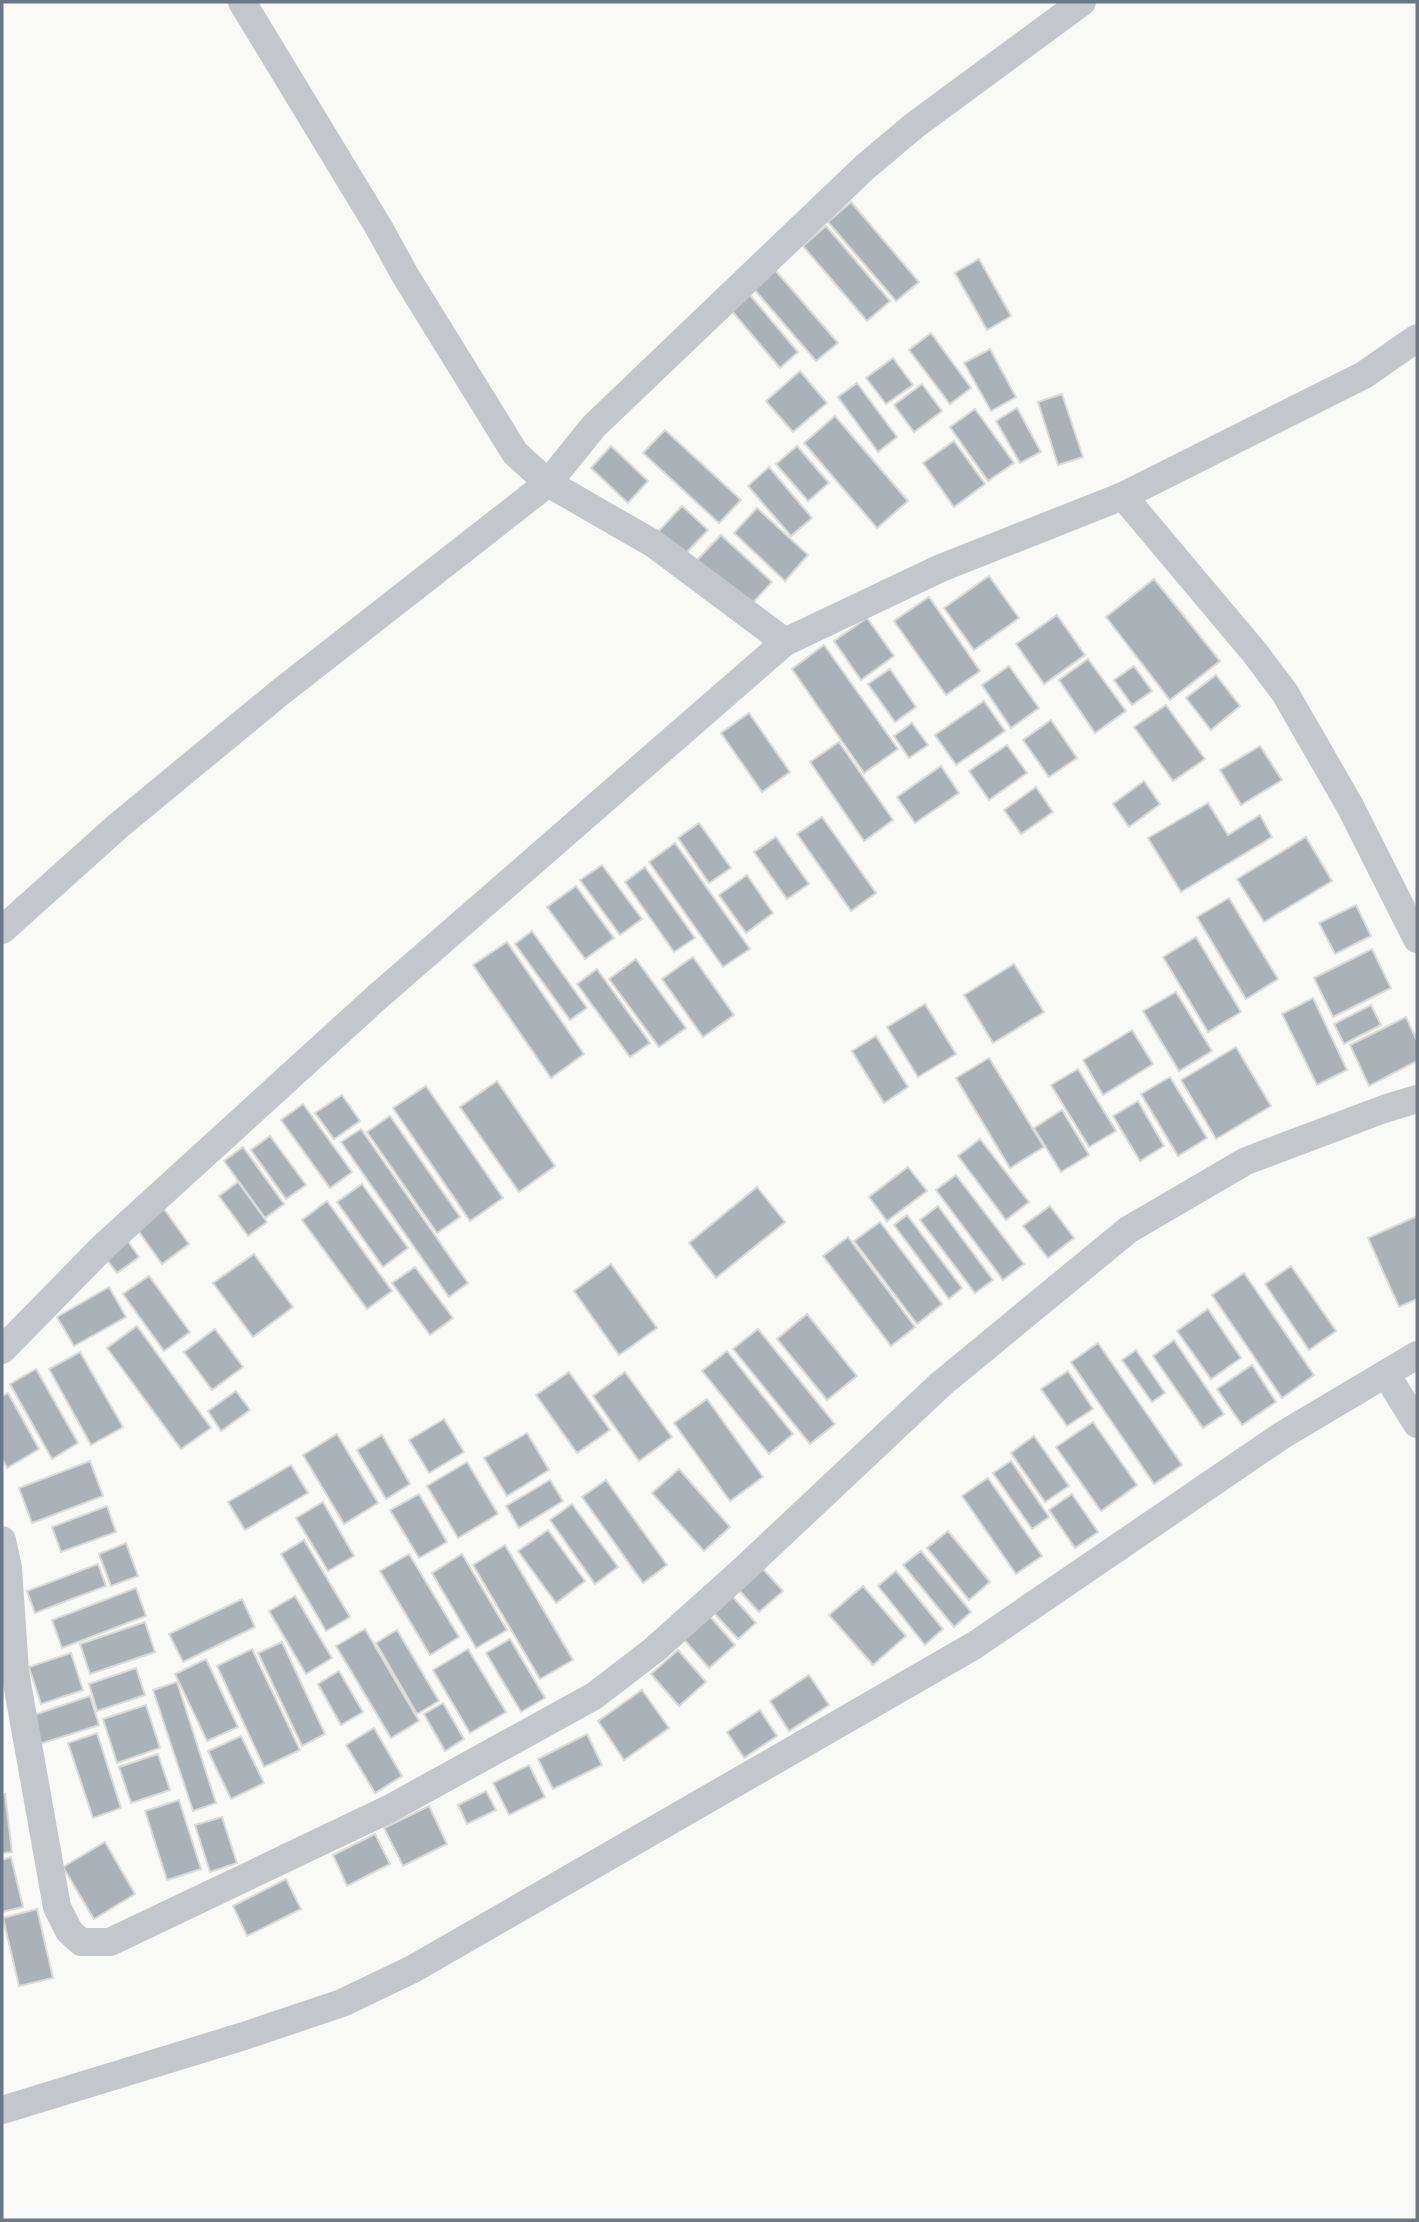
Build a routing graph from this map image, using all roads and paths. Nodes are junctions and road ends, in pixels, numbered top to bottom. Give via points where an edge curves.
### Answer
1 (242, 2) edge
2 (1082, 2) edge
3 (1417, 338) edge
4 (548, 484) junction
5 (1123, 496) junction
6 (785, 642) junction
7 (2, 930) edge
8 (1417, 939) edge
9 (1417, 1098) edge
10 (2, 1350) edge
11 (1417, 1354) edge
12 (1385, 1374) junction
13 (1417, 1424) edge
14 (2, 1540) edge
15 (2, 2110) edge

1 - 4 street via 493,419 515,453
2 - 4 street via 865,167 594,426
3 - 5 street via 1364,375
4 - 6 street via 654,544
4 - 7 street via 278,694
5 - 6 street via 941,568
5 - 8 street via 1286,693
6 - 10 street via 375,999 104,1246
9 - 14 street via 1246,1161 1128,1230 941,1384 711,1599 594,1696 389,1808 110,1942 81,1942 69,1931 57,1907 15,1672
11 - 12 street
12 - 13 street
12 - 15 street via 1281,1436 975,1645 413,1969 330,2007

